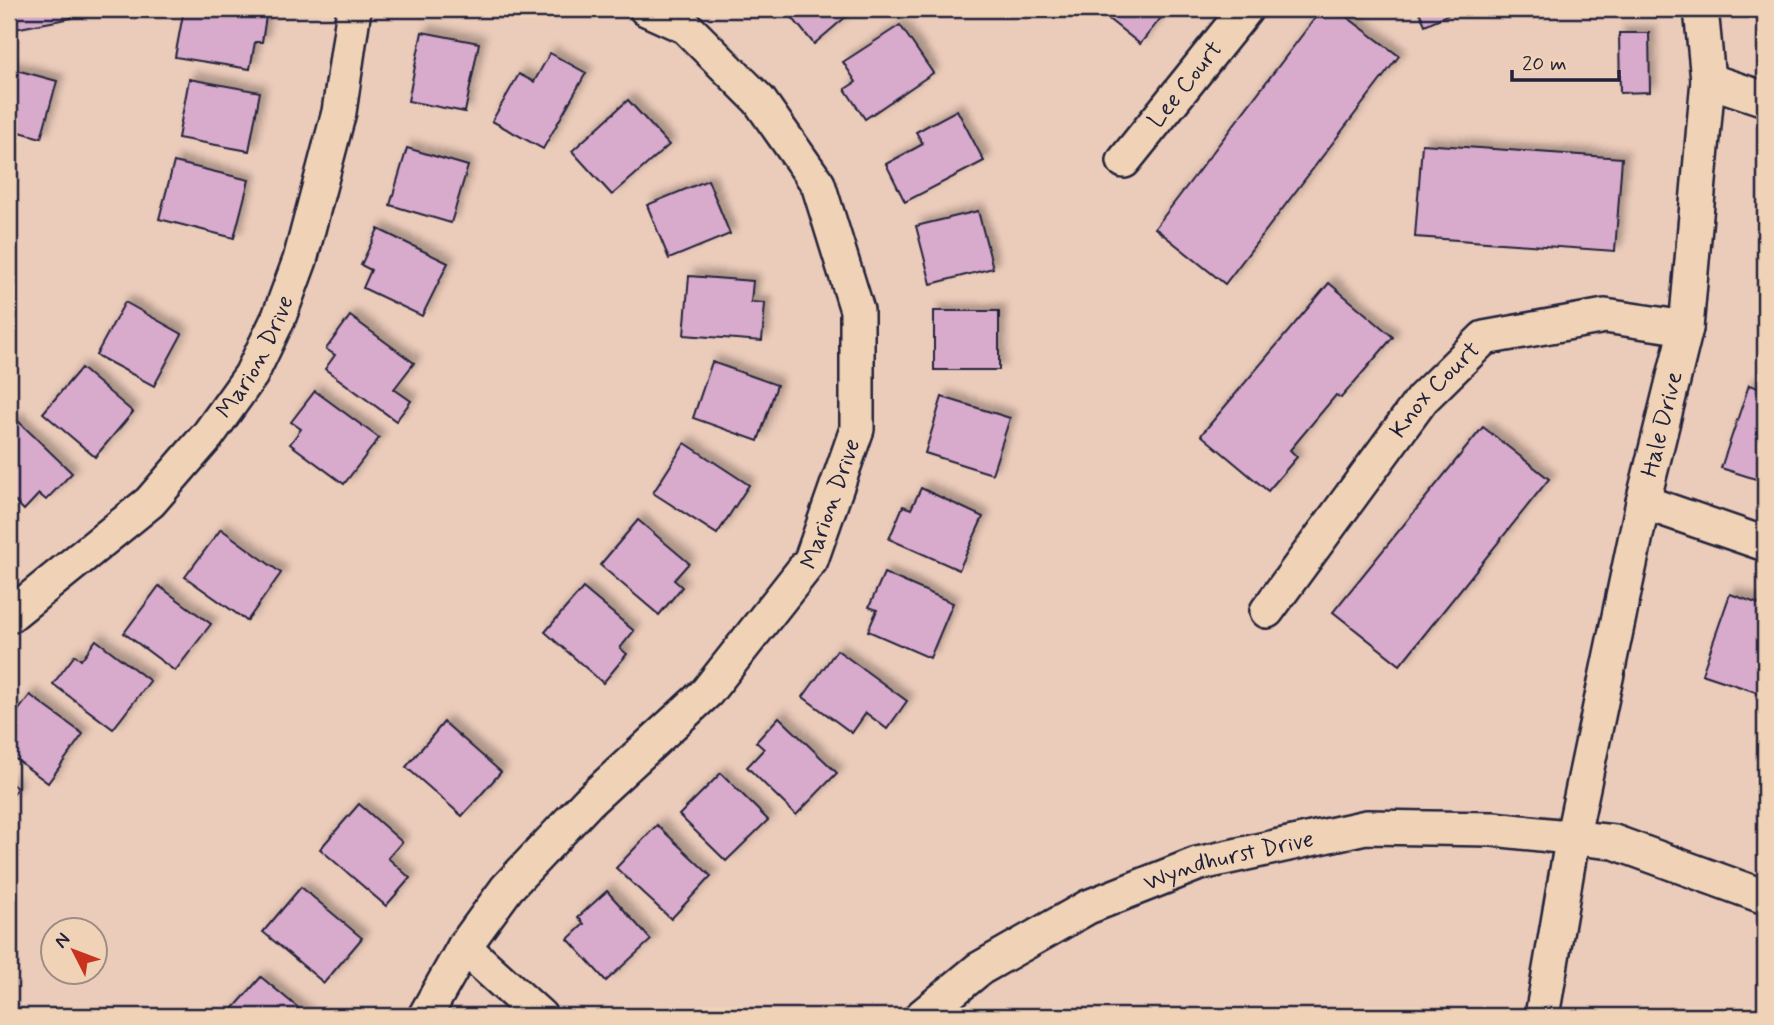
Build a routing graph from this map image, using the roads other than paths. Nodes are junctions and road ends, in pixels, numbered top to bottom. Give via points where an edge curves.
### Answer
1 (354, 9) edge
2 (646, 9) edge
3 (1246, 9) edge
4 (1701, 9) edge
5 (1709, 80) junction
6 (1765, 99) edge
7 (1124, 161) dead end
8 (1686, 328) junction
9 (1643, 502) junction
10 (1765, 544) edge
11 (1267, 611) dead end
12 (9, 616) edge
13 (1573, 835) junction
14 (1765, 897) edge
15 (464, 947) junction
16 (425, 1016) edge
17 (540, 1016) edge
18 (922, 1016) edge
19 (1542, 1016) edge

1 - 12 street, Marion Drive via 339,112 300,260 251,375 208,435 150,502
2 - 15 street, Marion Drive via 686,27 759,100 818,184 857,310 858,429 811,560 707,692 588,802 506,888
3 - 7 street, Lee Court
4 - 5 street, Hale Drive
5 - 6 street
5 - 8 street, Hale Drive
8 - 9 street, Hale Drive
8 - 11 street, Knox Court via 1605,316 1484,338 1422,399
9 - 10 street
9 - 13 street, Hale Drive
13 - 14 street, Wyndhurst Drive via 1615,842
13 - 18 street, Wyndhurst Drive via 1366,827 1197,864 1088,907 979,969
13 - 19 street
15 - 16 street, Marion Drive
15 - 17 street

